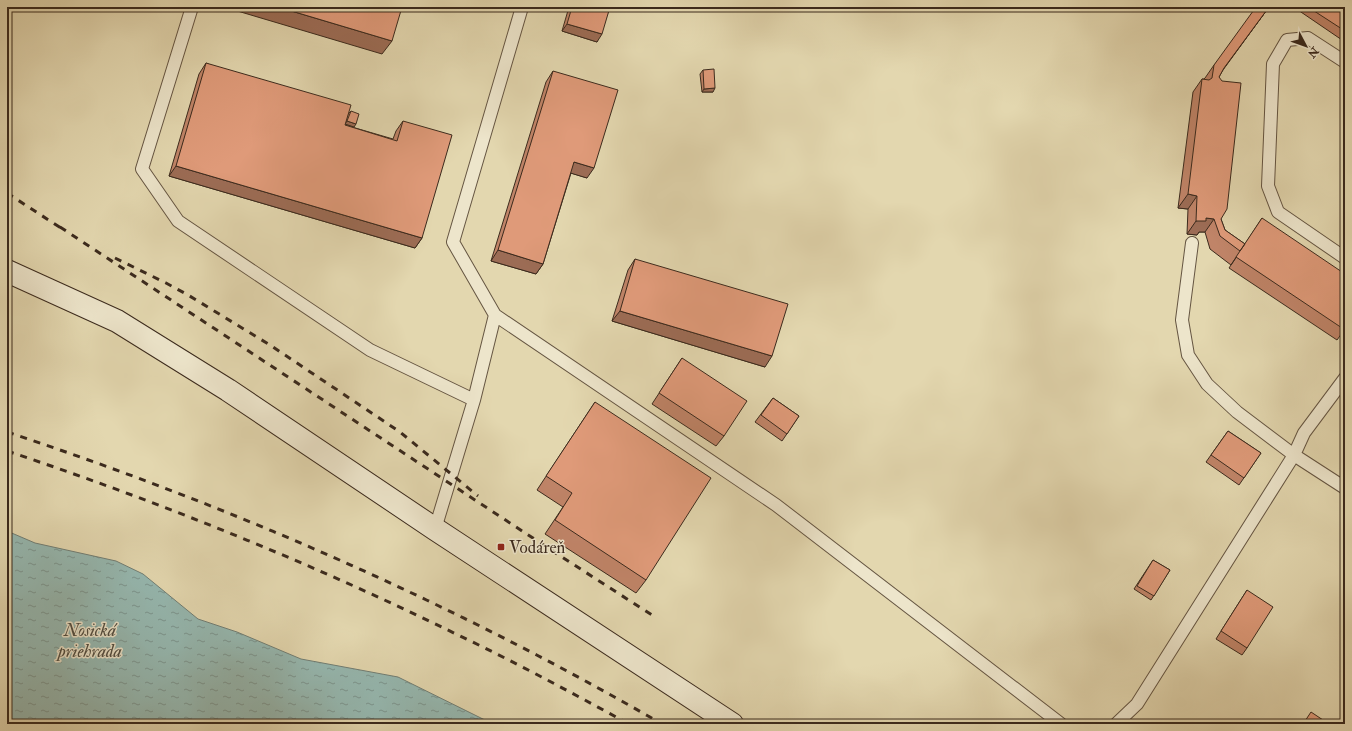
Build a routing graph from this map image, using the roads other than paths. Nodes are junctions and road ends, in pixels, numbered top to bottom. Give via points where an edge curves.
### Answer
1 (192, 7) edge
2 (522, 7) edge
3 (1345, 62) edge
4 (1192, 243) dead end
5 (1345, 258) edge
6 (7, 271) edge
7 (495, 315) junction
8 (1345, 378) edge
9 (474, 400) junction
10 (1294, 455) junction
11 (1345, 488) edge
12 (435, 529) junction
13 (732, 724) edge
14 (1061, 724) edge
15 (1116, 724) edge

1 - 9 lane via 142,169 178,220 370,350
2 - 7 lane via 453,242
3 - 5 lane via 1308,38 1286,40 1273,64 1268,186 1278,212
4 - 10 lane via 1182,320 1188,355 1207,384 1237,412
6 - 12 street via 117,321 228,390
7 - 9 lane
7 - 14 lane via 776,505
8 - 10 lane via 1304,433
9 - 12 lane
10 - 11 lane
10 - 15 lane via 1137,704
12 - 13 street

